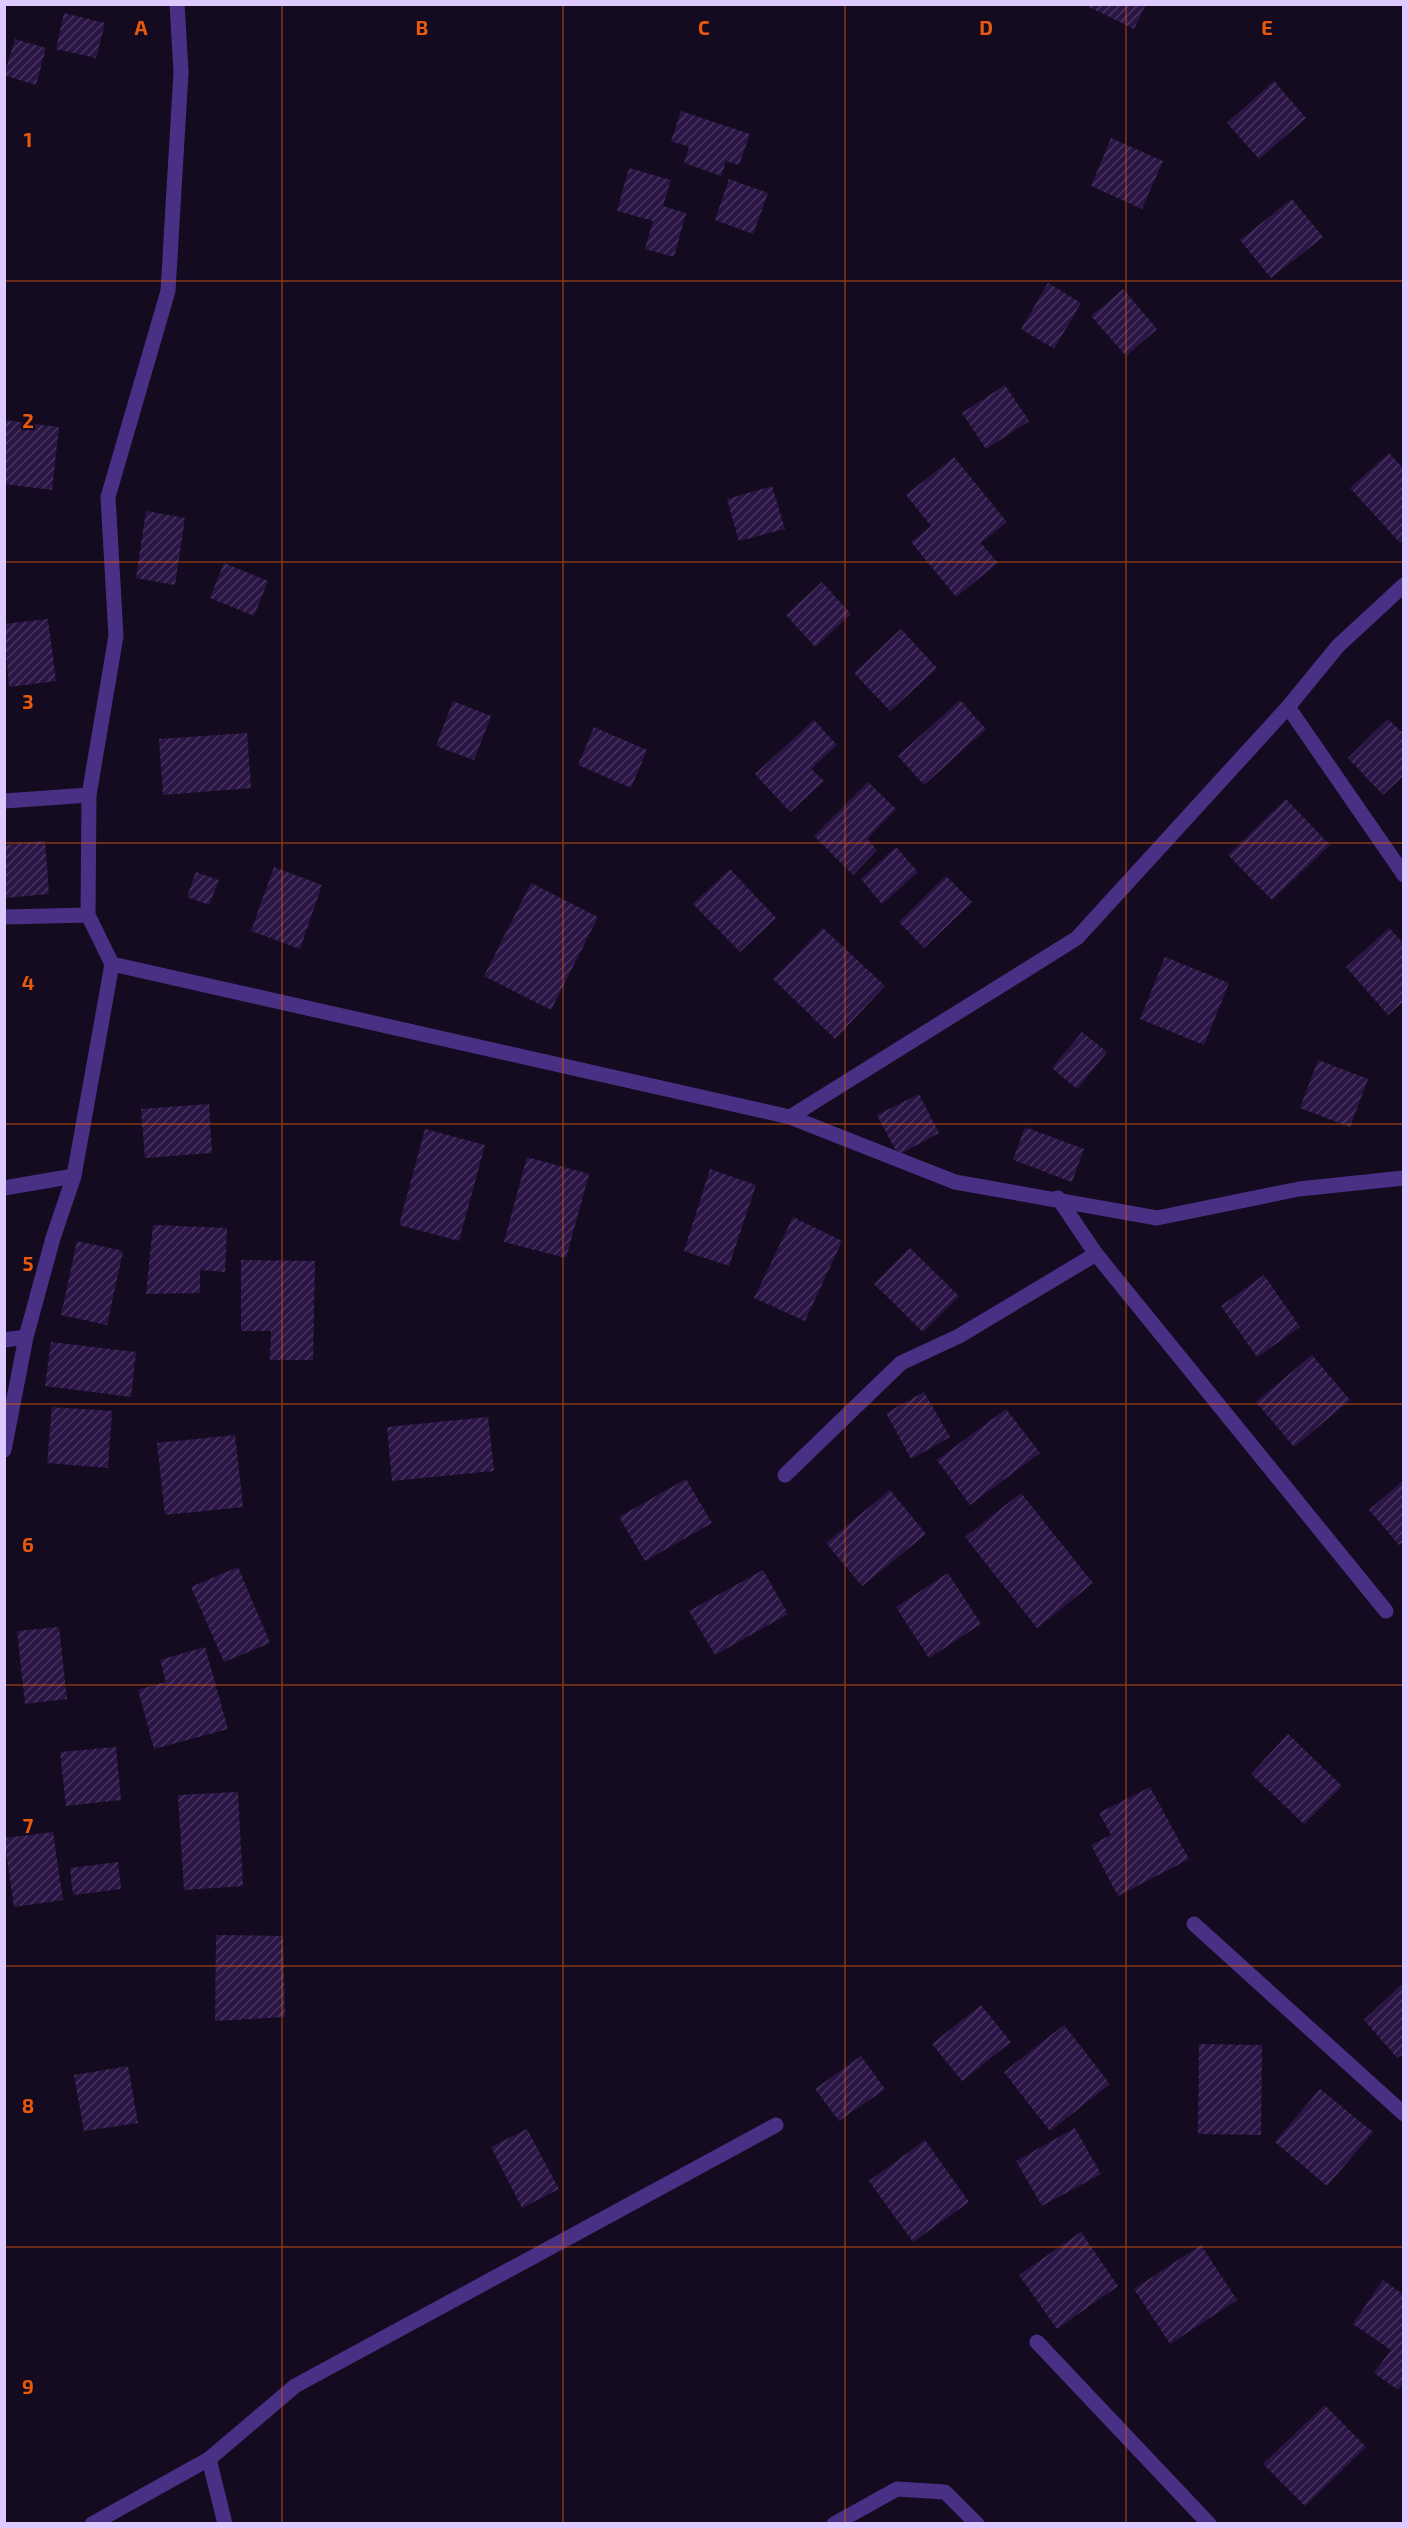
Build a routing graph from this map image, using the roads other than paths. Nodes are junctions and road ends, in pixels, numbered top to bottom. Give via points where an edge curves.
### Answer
1 (177, 4) edge
2 (1404, 585) edge
3 (1288, 707) junction
4 (89, 795) junction
5 (4, 801) edge
6 (1404, 875) edge
7 (88, 915) junction
8 (4, 917) edge
9 (111, 964) junction
10 (790, 1117) junction
11 (74, 1176) junction
12 (1404, 1178) edge
13 (4, 1188) edge
14 (1058, 1198) junction
15 (1096, 1254) junction
16 (26, 1337) junction
17 (4, 1340) edge
18 (4, 1450) edge
19 (785, 1475) dead end
20 (1386, 1611) dead end
21 (1194, 1924) dead end
22 (1404, 2114) edge
23 (776, 2125) dead end
24 (1037, 2342) dead end
25 (209, 2459) junction
26 (92, 2523) edge
27 (225, 2523) edge
28 (834, 2523) edge
29 (977, 2523) edge
30 (1209, 2523) edge

1 - 4 street via 181,72 168,291 108,497 116,636
2 - 3 street via 1338,646
3 - 6 street
3 - 10 street via 1077,938
4 - 5 street
4 - 7 street
7 - 8 street
7 - 9 street
9 - 10 street
9 - 11 street
10 - 14 street via 955,1182
11 - 13 street
11 - 16 street
12 - 14 street via 1299,1189 1157,1218
14 - 15 street
15 - 19 street via 959,1336 901,1364
15 - 20 street
16 - 17 street
16 - 18 street
21 - 22 street
23 - 25 street via 295,2386
24 - 30 street
25 - 26 street
25 - 27 street
28 - 29 street via 897,2489 945,2492

